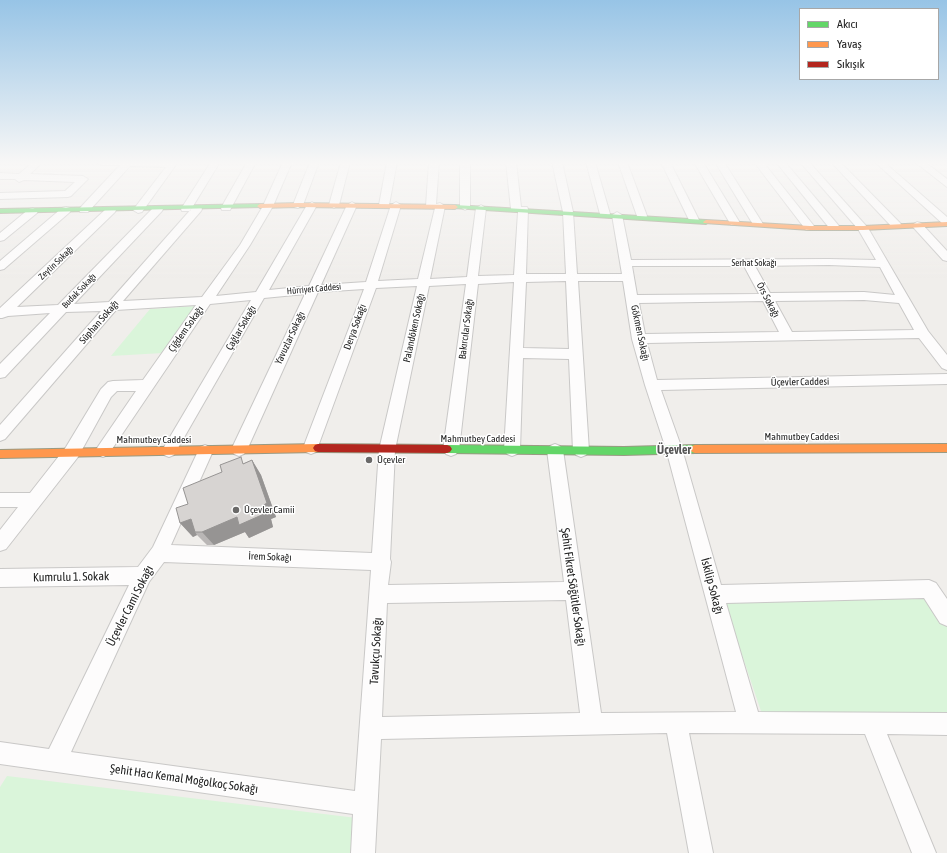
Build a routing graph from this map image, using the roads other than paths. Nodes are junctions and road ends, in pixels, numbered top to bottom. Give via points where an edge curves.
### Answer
1 (92, 202) edge
2 (144, 202) edge
3 (195, 202) edge
4 (230, 202) edge
5 (270, 202) edge
6 (299, 202) edge
7 (335, 202) edge
8 (385, 202) edge
9 (436, 202) edge
10 (465, 202) edge
11 (518, 202) edge
12 (566, 202) edge
13 (601, 202) edge
14 (637, 202) edge
15 (685, 202) edge
16 (722, 202) edge
17 (744, 202) edge
18 (789, 202) edge
19 (813, 202) edge
20 (840, 202) edge
21 (874, 202) edge
22 (923, 202) edge
23 (298, 205) junction
24 (312, 205) junction
25 (334, 205) junction
26 (352, 205) junction
27 (384, 205) junction
28 (396, 205) junction
29 (268, 206) junction
30 (436, 206) junction
31 (465, 207) junction
32 (226, 208) junction
33 (482, 208) junction
34 (158, 209) junction
35 (191, 209) junction
36 (519, 209) junction
37 (66, 210) junction
38 (84, 210) junction
39 (111, 210) junction
40 (138, 210) junction
41 (0, 211) edge
42 (33, 211) junction
43 (568, 212) junction
44 (605, 214) junction
45 (617, 215) junction
46 (642, 216) junction
47 (694, 220) junction
48 (735, 223) junction
49 (947, 223) edge
50 (758, 224) junction
51 (917, 225) junction
52 (897, 226) junction
53 (810, 228) junction
54 (835, 228) junction
55 (863, 228) junction
56 (0, 238) edge
57 (942, 248) edge
58 (947, 258) edge
59 (748, 263) junction
60 (883, 264) junction
61 (0, 267) edge
62 (627, 270) junction
63 (572, 277) junction
64 (520, 278) junction
65 (473, 279) junction
66 (424, 282) junction
67 (371, 285) junction
68 (313, 289) junction
69 (260, 295) junction
70 (767, 297) junction
71 (632, 299) junction
72 (902, 299) junction
73 (205, 301) junction
74 (112, 307) junction
75 (62, 308) junction
76 (1, 313) edge
77 (923, 334) junction
78 (788, 337) junction
79 (639, 339) junction
80 (517, 353) junction
81 (576, 354) junction
82 (947, 365) edge
83 (0, 373) edge
84 (947, 379) edge
85 (147, 385) junction
86 (652, 385) junction
87 (0, 435) edge
88 (311, 448) junction
89 (674, 448) junction
90 (947, 448) edge
91 (239, 450) junction
92 (387, 450) junction
93 (451, 450) junction
94 (512, 450) junction
95 (555, 450) junction
96 (581, 450) junction
97 (169, 451) junction
98 (205, 451) junction
99 (72, 452) junction
100 (103, 452) junction
101 (0, 454) edge
102 (0, 500) edge
103 (34, 500) junction
104 (0, 542) edge
105 (159, 553) junction
106 (382, 562) junction
107 (143, 576) junction
108 (0, 578) edge
109 (574, 591) junction
110 (380, 594) junction
111 (714, 594) junction
112 (947, 616) edge
113 (676, 722) junction
114 (750, 723) junction
115 (592, 724) junction
116 (872, 724) junction
117 (947, 724) edge
118 (372, 728) junction
119 (0, 753) edge
120 (55, 761) junction
121 (367, 804) junction
122 (363, 853) edge
123 (701, 853) edge
124 (924, 853) edge

1 - 38 street
2 - 40 street
3 - 35 street, Süphan Sokağı
4 - 32 street
5 - 29 street, Çiğdem Sokağı
6 - 23 street
7 - 25 street
8 - 27 street
9 - 30 street, Palandöken Sokağı
10 - 31 street
11 - 36 street
12 - 43 street
13 - 44 street
14 - 46 street
15 - 47 street
16 - 48 street
17 - 50 street
18 - 53 street
19 - 54 street
20 - 55 street
21 - 52 street
22 - 49 street
23 - 24 street
23 - 29 street
24 - 25 street
24 - 69 street, Çağlar Sokağı
25 - 26 street
26 - 27 street
26 - 68 street, Yavuzlar Sokağı
27 - 28 street
28 - 30 street
28 - 67 street, Derya Sokağı
29 - 32 street
29 - 73 street, Çiğdem Sokağı via 245,245
30 - 31 street
30 - 66 street, Palandöken Sokağı
31 - 33 street
32 - 35 street
33 - 36 street
33 - 65 street, Bakırcılar Sokağı
34 - 35 street
34 - 40 street
34 - 75 street, Budak Sokağı
35 - 74 street, Süphan Sokağı
36 - 43 street
36 - 64 street
37 - 38 street
37 - 42 street
37 - 61 street
38 - 39 street
39 - 40 street
39 - 76 street, Zeytin Sokağı
41 - 42 street
42 - 56 street
43 - 44 street
43 - 63 street
44 - 45 street
45 - 46 street
45 - 62 street, Gökmen Sokağı
46 - 47 street
47 - 48 street
48 - 50 street
49 - 51 street
50 - 53 street
51 - 52 street
51 - 57 street
52 - 55 street
53 - 54 street
54 - 55 street
55 - 60 street
57 - 58 street
59 - 60 street, Serhat Sokağı
59 - 62 street, Serhat Sokağı
59 - 70 street, Örs Sokağı
60 - 72 street
62 - 63 street, Hürriyet Caddesi
62 - 71 street, Gökmen Sokağı
63 - 64 street, Hürriyet Caddesi
63 - 81 street
64 - 65 street, Hürriyet Caddesi
64 - 80 street
65 - 66 street, Hürriyet Caddesi
65 - 93 street, Bakırcılar Sokağı
66 - 67 street, Hürriyet Caddesi
66 - 92 street, Palandöken Sokağı
67 - 68 street, Hürriyet Caddesi
67 - 88 street, Derya Sokağı
68 - 69 street, Hürriyet Caddesi
68 - 91 street, Yavuzlar Sokağı
69 - 73 street, Hürriyet Caddesi
69 - 97 street, Çağlar Sokağı
70 - 71 street
70 - 72 street via 864,296
70 - 78 street, Örs Sokağı
71 - 79 street, Gökmen Sokağı
72 - 77 street
73 - 74 street, Hürriyet Caddesi
73 - 85 street, Çiğdem Sokağı
74 - 75 street, Hürriyet Caddesi
74 - 87 street, Süphan Sokağı
75 - 76 street, Hürriyet Caddesi
75 - 83 street, Budak Sokağı
77 - 78 street
77 - 82 street
78 - 79 street
79 - 86 street, Gökmen Sokağı
80 - 81 street
80 - 94 street
81 - 96 street
84 - 86 street, Üçevler Caddesi
85 - 99 street via 113,386 106,393
85 - 100 street, Çiğdem Sokağı
86 - 89 street, Gökmen Sokağı
88 - 91 street, Mahmutbey Caddesi
88 - 92 street, Mahmutbey Caddesi
89 - 90 street, Mahmutbey Caddesi
89 - 96 street, Mahmutbey Caddesi
89 - 111 street, İskilip Sokağı
91 - 98 street, Mahmutbey Caddesi
92 - 93 street, Mahmutbey Caddesi
92 - 106 street, Tavukçu Sokağı
93 - 94 street, Mahmutbey Caddesi
94 - 95 street, Mahmutbey Caddesi
95 - 96 street, Mahmutbey Caddesi
95 - 109 street, Şehit Fikret Söğütler Sokağı
97 - 98 street, Mahmutbey Caddesi
97 - 100 street, Mahmutbey Caddesi
98 - 105 street, Üçevler Cami Sokağı
99 - 100 street, Mahmutbey Caddesi
99 - 101 street, Mahmutbey Caddesi
99 - 103 street
102 - 103 street
103 - 104 street
105 - 106 street, İrem Sokağı
105 - 107 street, Üçevler Cami Sokağı
106 - 110 street, Tavukçu Sokağı
107 - 108 street, Kumrulu 1. Sokak
107 - 120 street, Üçevler Cami Sokağı
109 - 110 street
109 - 115 street, Şehit Fikret Söğütler Sokağı
110 - 118 street, Tavukçu Sokağı
111 - 112 street via 929,589
111 - 114 street, İskilip Sokağı
113 - 114 street
113 - 115 street
113 - 123 street
114 - 116 street
115 - 118 street
116 - 117 street
116 - 124 street
118 - 121 street, Tavukçu Sokağı
119 - 120 street, Şehit Hacı Kemal Moğolkoç Sokağı
120 - 121 street, Şehit Hacı Kemal Moğolkoç Sokağı
121 - 122 street, Tavukçu Sokağı

